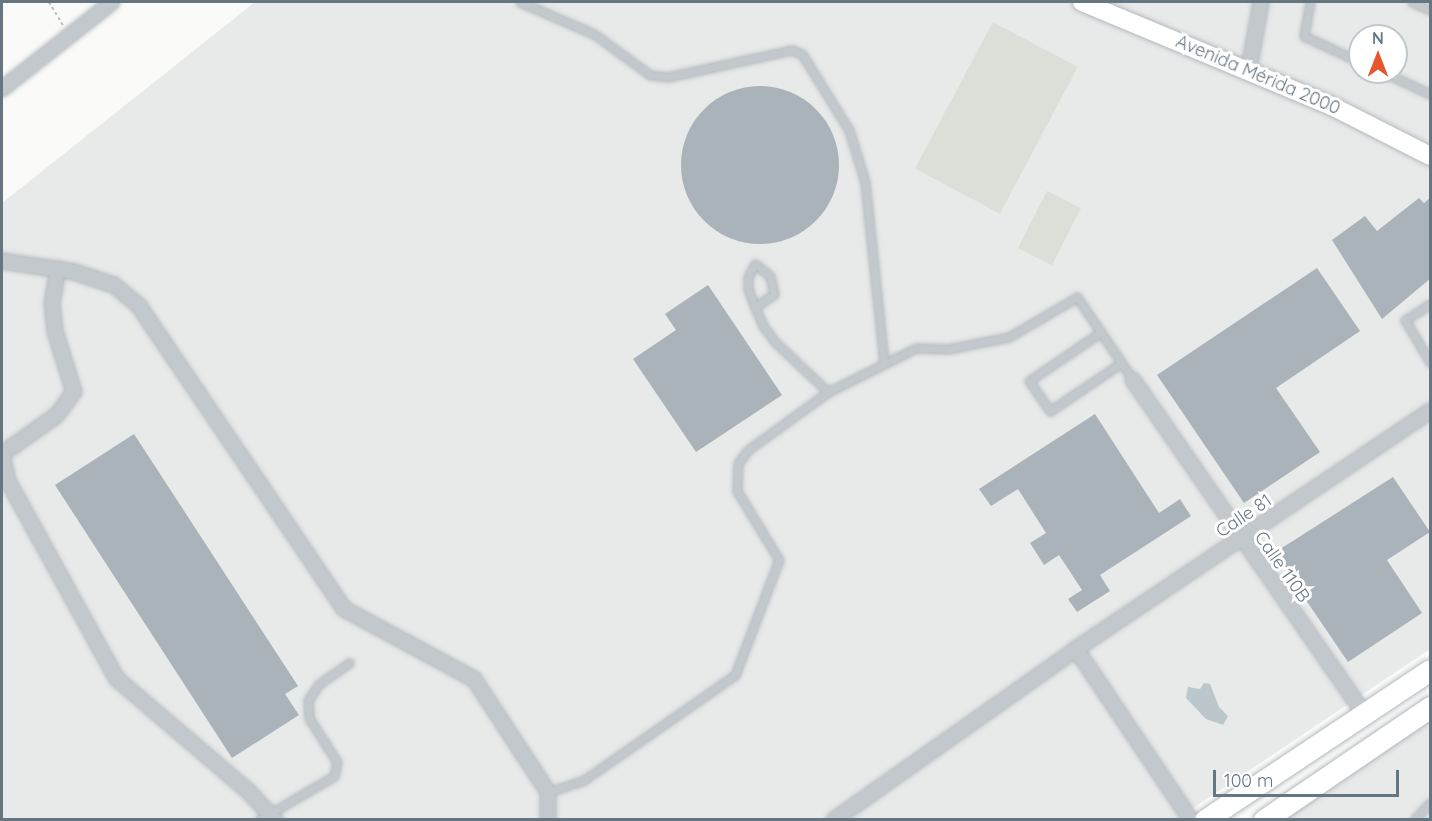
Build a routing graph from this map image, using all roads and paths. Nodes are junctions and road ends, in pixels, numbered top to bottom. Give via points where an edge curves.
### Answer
1 (49, 2) edge
2 (112, 2) edge
3 (520, 2) edge
4 (1082, 2) edge
5 (1262, 2) edge
6 (1310, 2) edge
7 (1412, 2) edge
8 (1431, 10) edge
9 (69, 35) junction
10 (1348, 56) edge
11 (1249, 69) junction
12 (1408, 83) edge
13 (2, 89) edge
14 (1431, 94) edge
15 (1431, 156) edge
16 (2, 261) edge
17 (58, 269) junction
18 (1431, 304) edge
19 (755, 307) junction
20 (1101, 332) junction
21 (1431, 362) edge
22 (1121, 363) junction
23 (884, 364) junction
24 (1133, 380) joint
25 (828, 392) junction
26 (1431, 411) edge
27 (2, 455) edge
28 (1240, 540) junction
29 (1076, 649) junction
30 (349, 663) dead end
31 (1431, 670) edge
32 (1431, 707) edge
33 (1364, 714) junction
34 (548, 792) junction
35 (1431, 802) edge
36 (268, 818) edge
37 (548, 819) edge
38 (834, 819) edge
39 (1191, 819) edge
40 (1205, 819) edge
41 (1264, 819) edge
42 (1414, 819) edge

1 - 9 path
2 - 9 street
3 - 23 lane via 601,38 650,75 668,77 792,50 802,54 849,130 865,182
4 - 11 main road, Avenida Mérida 2000
5 - 11 street
6 - 10 lane via 1304,36
7 - 8 lane
9 - 13 street
11 - 15 main road, Avenida Mérida 2000
12 - 14 lane
16 - 17 street
17 - 27 street via 52,303 55,331 74,392 57,415 15,440
17 - 34 street via 114,285 139,306 344,609 474,679
18 - 21 lane via 1405,320
19 - 19 lane via 748,289 755,264 770,276 774,294
19 - 25 lane via 775,342
20 - 22 lane
20 - 22 lane via 1029,381 1050,411
20 - 23 lane via 1077,297 1009,337 948,350 916,348
22 - 24 lane
23 - 25 lane
24 - 28 street, Calle 110B
25 - 34 lane via 748,450 738,463 737,491 779,560 735,675 584,780
26 - 28 street, Calle 81
27 - 36 street via 8,480 117,679
28 - 29 street, Calle 81
28 - 33 street, Calle 110B
29 - 38 street, Calle 81
29 - 39 street
30 - 36 lane via 319,684 308,700 309,718 337,762 334,776
31 - 33 main road
32 - 41 main road
33 - 40 main road
34 - 37 street
35 - 42 lane

